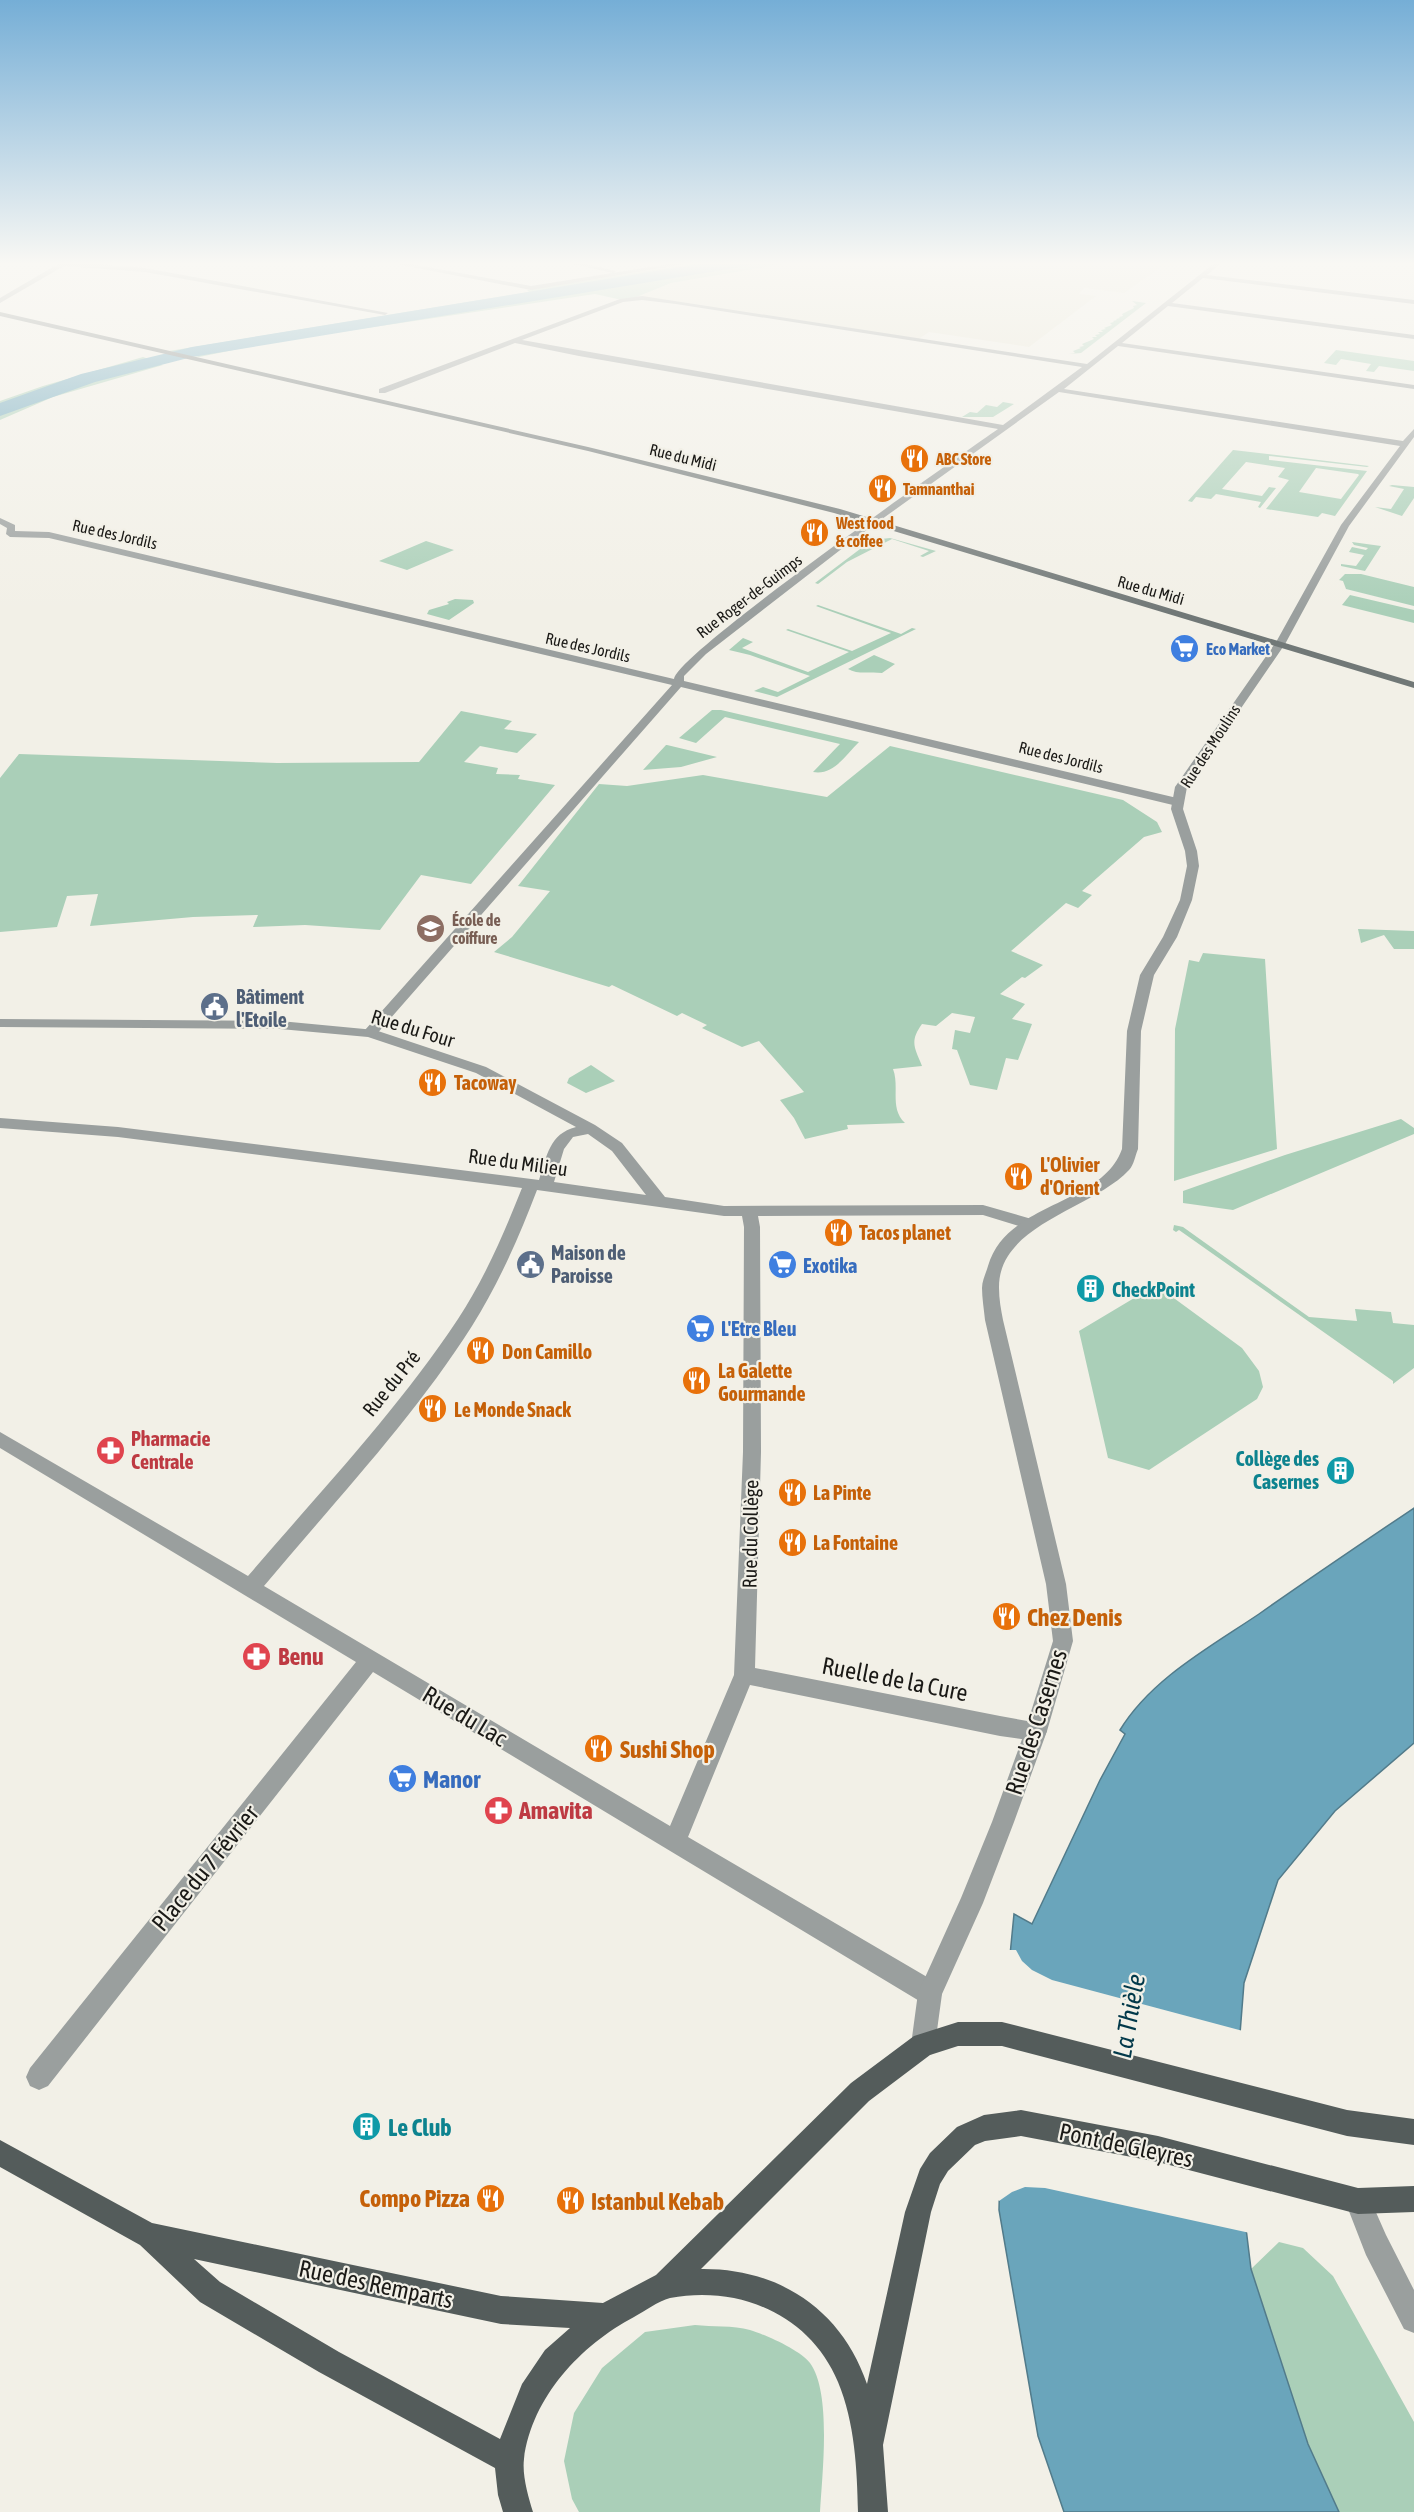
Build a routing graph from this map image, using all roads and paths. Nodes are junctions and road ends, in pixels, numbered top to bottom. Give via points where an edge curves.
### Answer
1 (276, 378) edge
2 (415, 378) edge
3 (718, 378) edge
4 (1073, 378) edge
5 (1353, 378) edge
6 (1414, 387) edge
7 (1058, 390) junction
8 (382, 391) dead end
9 (1005, 428) junction
10 (1414, 431) edge
11 (1404, 444) junction
12 (0, 521) edge
13 (875, 522) junction
14 (10, 534) junction
15 (0, 543) edge
16 (1280, 644) junction
17 (679, 683) junction
18 (1414, 685) edge
19 (1177, 802) junction
20 (0, 1023) edge
21 (370, 1033) junction
22 (0, 1123) edge
23 (590, 1128) junction
24 (538, 1185) junction
25 (659, 1201) junction
26 (749, 1212) junction
27 (1029, 1224) junction
28 (0, 1439) edge
29 (250, 1587) junction
30 (371, 1659) junction
31 (744, 1675) junction
32 (1036, 1731) junction
33 (675, 1842) junction
34 (930, 1993) junction
35 (923, 2045) junction
36 (39, 2077) dead end
37 (1414, 2132) edge
38 (0, 2153) edge
39 (1414, 2199) edge
40 (1358, 2201) junction
41 (149, 2236) junction
42 (666, 2285) junction
43 (605, 2317) junction
44 (1414, 2319) edge
45 (869, 2444) junction
46 (509, 2460) junction
47 (518, 2512) edge
48 (873, 2512) edge

1 - 13 main road, Rue du Midi via 588,449
2 - 8 street
3 - 9 street
4 - 7 street, Rue Roger-de-Guimps
5 - 6 street
7 - 9 street, Rue Roger-de-Guimps
7 - 11 street
9 - 13 street, Rue Roger-de-Guimps
10 - 11 street, Rue des Moulins
11 - 16 street, Rue des Moulins via 1345,525
12 - 14 street via 12,527
13 - 16 main road, Rue du Midi
13 - 17 street, Rue Roger-de-Guimps via 702,652 679,675
14 - 15 street
14 - 17 street, Rue des Jordils via 49,535
16 - 18 main road, Rue du Midi
16 - 19 street, Rue des Moulins via 1191,771
17 - 19 street, Rue des Jordils
17 - 21 street, Rue Roger-de-Guimps
19 - 27 street, Rue des Moulins via 1192,866 1186,900 1147,975 1134,1031 1130,1149 1124,1166 1098,1187
20 - 21 street, Rue du Four via 280,1025
21 - 23 street, Rue du Four via 481,1070
22 - 24 street, Rue du Milieu via 118,1132
23 - 24 street, Rue du Pré via 568,1134
23 - 25 street, Rue du Four via 617,1147
24 - 25 street, Rue du Milieu
24 - 29 street, Rue du Pré via 466,1321 421,1386
25 - 26 street, Rue du Milieu
26 - 27 street, Rue du Milieu via 984,1210
26 - 31 street, Rue du Collège via 753,1227 752,1452
27 - 32 street, Rue des Casernes via 998,1259 990,1286 994,1320 1056,1584 1063,1641
28 - 29 street, Rue du Lac
29 - 30 street, Rue du Lac
30 - 33 street, Rue du Lac
30 - 36 street, Place du 7 Février
31 - 32 street, Ruelle de la Cure
31 - 33 street, Rue du Collège
32 - 34 street, Rue des Casernes via 975,1893
33 - 34 street, Rue du Lac
34 - 35 street, Rue des Casernes
35 - 37 main road via 958,2034 990,2033 1347,2123
35 - 42 main road via 860,2092
38 - 41 main road, Rue des Remparts
39 - 40 main road, Pont de Gleyres
40 - 44 street
40 - 45 main road, Pont de Gleyres via 1158,2149 1021,2123 984,2128 966,2136 939,2162 929,2178 918,2212
41 - 43 main road, Rue des Remparts via 501,2310
41 - 46 main road, Rue des Remparts via 210,2292
42 - 43 main road
42 - 45 main road via 709,2282 752,2288 793,2304 830,2338 851,2372
43 - 46 main road via 555,2360 532,2394
45 - 48 main road
46 - 47 main road

